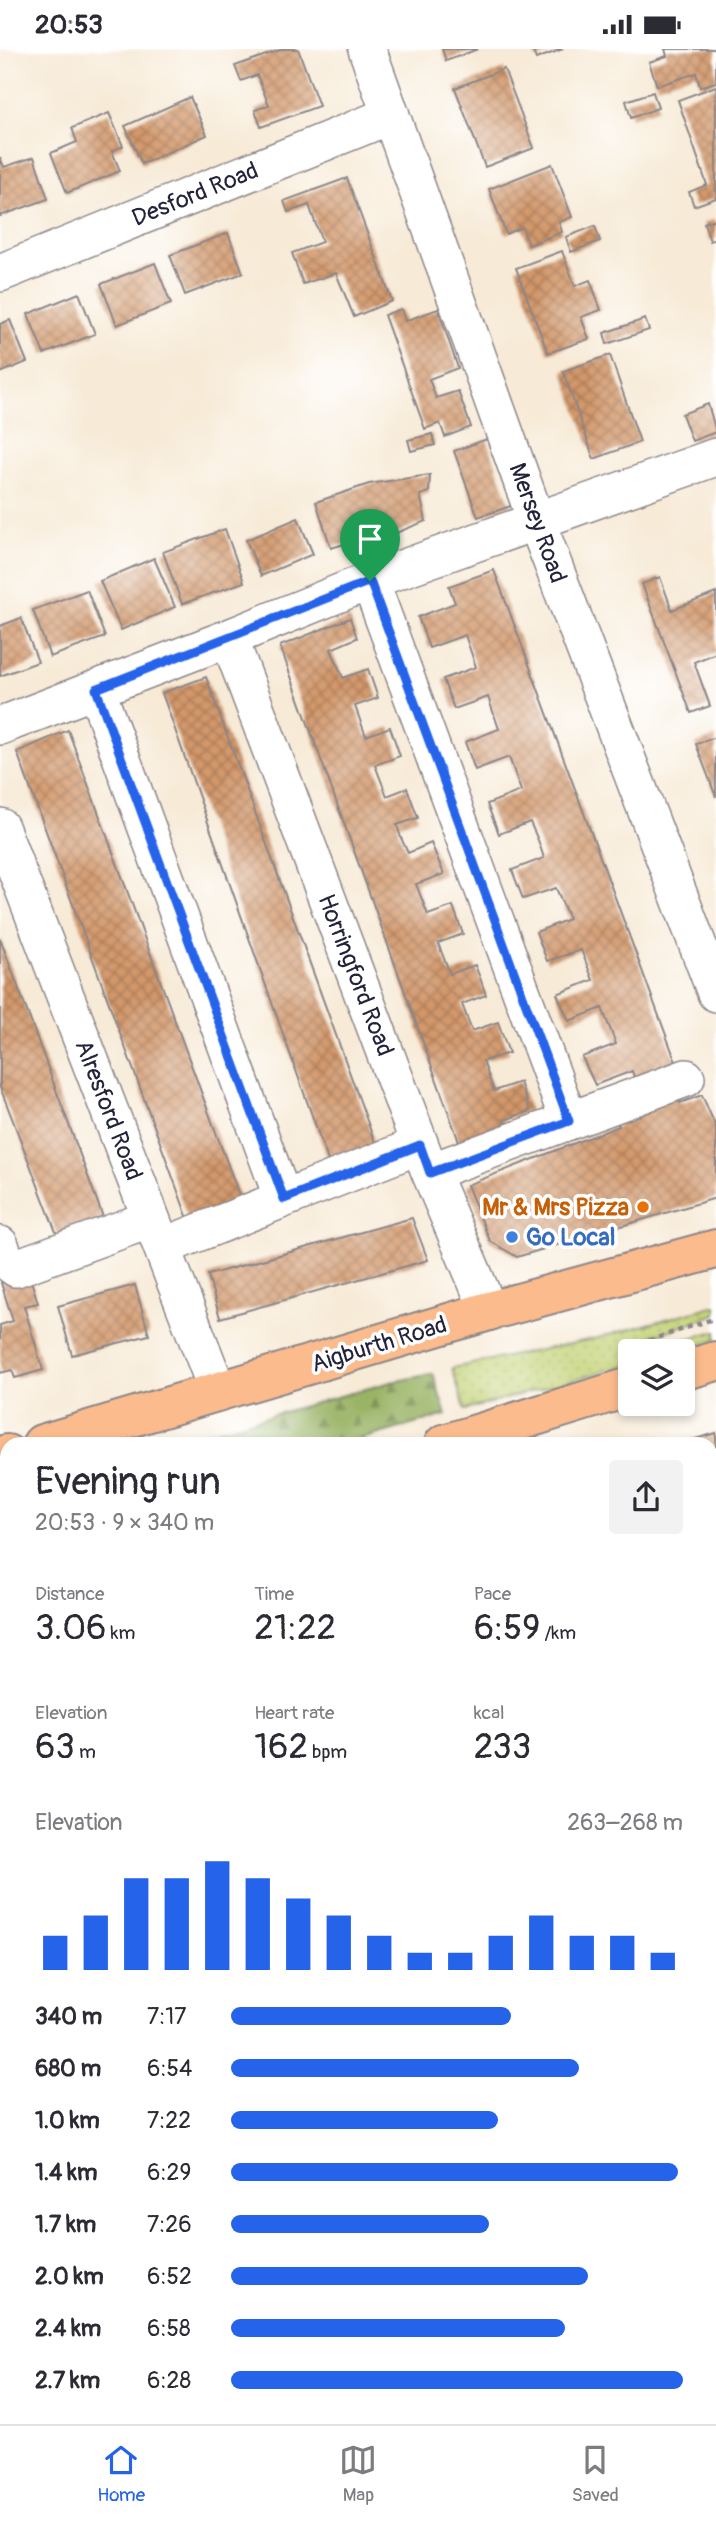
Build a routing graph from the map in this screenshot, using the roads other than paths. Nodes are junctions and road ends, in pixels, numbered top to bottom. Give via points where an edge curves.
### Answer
1 (367, 49) edge
2 (391, 115) junction
3 (0, 273) edge
4 (716, 457) edge
5 (536, 520) junction
6 (370, 581) junction
7 (229, 638) junction
8 (96, 689) junction
9 (0, 726) edge
10 (0, 827) edge
11 (716, 993) edge
12 (686, 1078) dead end
13 (569, 1121) junction
14 (425, 1159) junction
15 (284, 1199) junction
16 (157, 1233) junction
17 (0, 1245) edge
18 (716, 1249) edge
19 (489, 1311) junction
20 (716, 1361) edge
21 (695, 1367) edge
22 (618, 1391) edge
23 (218, 1392) junction
24 (66, 1437) edge
25 (472, 1437) edge

1 - 2 street, Mersey Road
2 - 3 street, Desford Road
2 - 5 street, Mersey Road
4 - 5 street
5 - 6 street
5 - 11 street, Mersey Road
6 - 7 street
6 - 13 street
7 - 8 street
7 - 14 street, Horringford Road
8 - 9 street
8 - 15 street
10 - 16 street, Alresford Road
12 - 13 street
13 - 14 street
14 - 15 street
14 - 19 street, Horringford Road
15 - 16 street
16 - 17 street via 16,1268 5,1260
16 - 23 street, Alresford Road
18 - 19 highway, Aigburth Road
19 - 23 highway, Aigburth Road
20 - 21 highway
22 - 25 highway
23 - 24 highway, Aigburth Road

